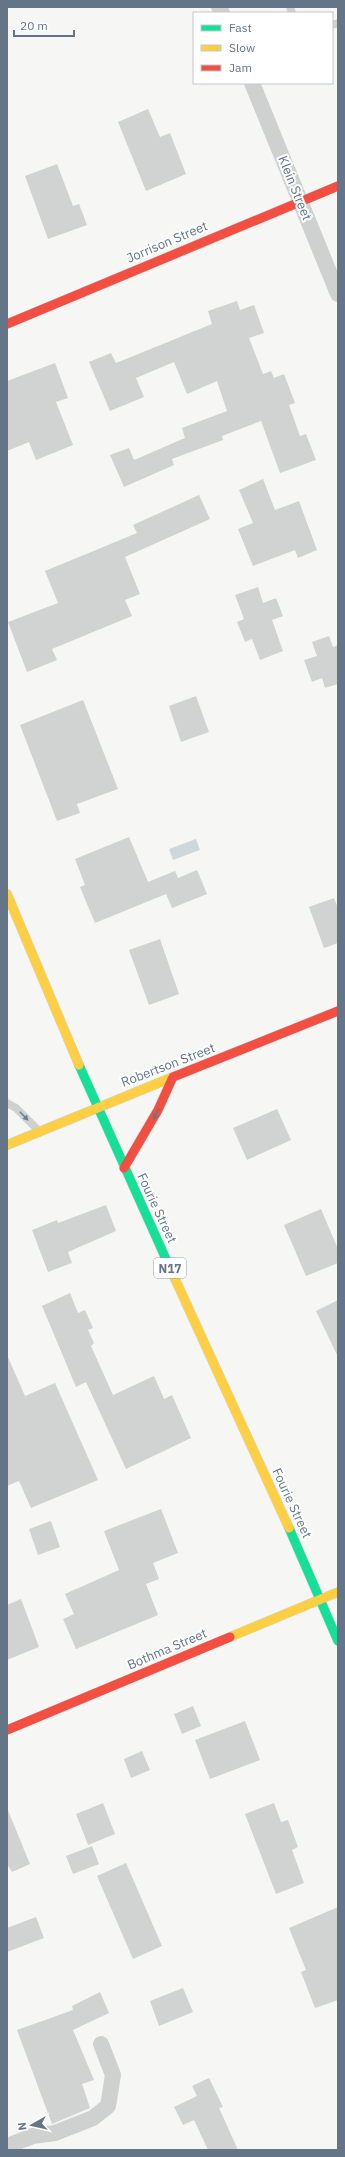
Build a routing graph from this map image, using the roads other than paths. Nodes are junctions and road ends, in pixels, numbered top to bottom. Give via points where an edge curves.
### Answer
1 (252, 84) edge
2 (338, 186) edge
3 (301, 200) junction
4 (338, 294) edge
5 (7, 324) edge
6 (7, 894) edge
7 (338, 1011) edge
8 (172, 1078) junction
9 (7, 1103) edge
10 (96, 1106) junction
11 (38, 1131) junction
12 (7, 1145) edge
13 (124, 1168) junction
14 (338, 1592) edge
15 (321, 1599) junction
16 (338, 1641) edge
17 (7, 1730) edge
18 (101, 2044) dead end
19 (7, 2146) edge

1 - 3 street, Klein Street
2 - 3 main road, Jorrison Street
3 - 4 street, Klein Street
3 - 5 main road, Jorrison Street
6 - 10 main road, Fourie Street / N17
7 - 8 main road, Robertson Street
8 - 10 main road, Robertson Street
8 -> 13 main road via 158,1110
9 -> 11 lane via 16,1108
10 - 11 main road, Robertson Street
10 - 13 main road, Fourie Street / N17
11 - 12 main road, Robertson Street
13 - 15 main road, Fourie Street / N17
14 - 15 main road, Bothma Street
15 - 16 main road, Fourie Street / N17
15 - 17 main road, Bothma Street
18 - 19 street via 113,2075 108,2106 94,2118 55,2133 33,2136

